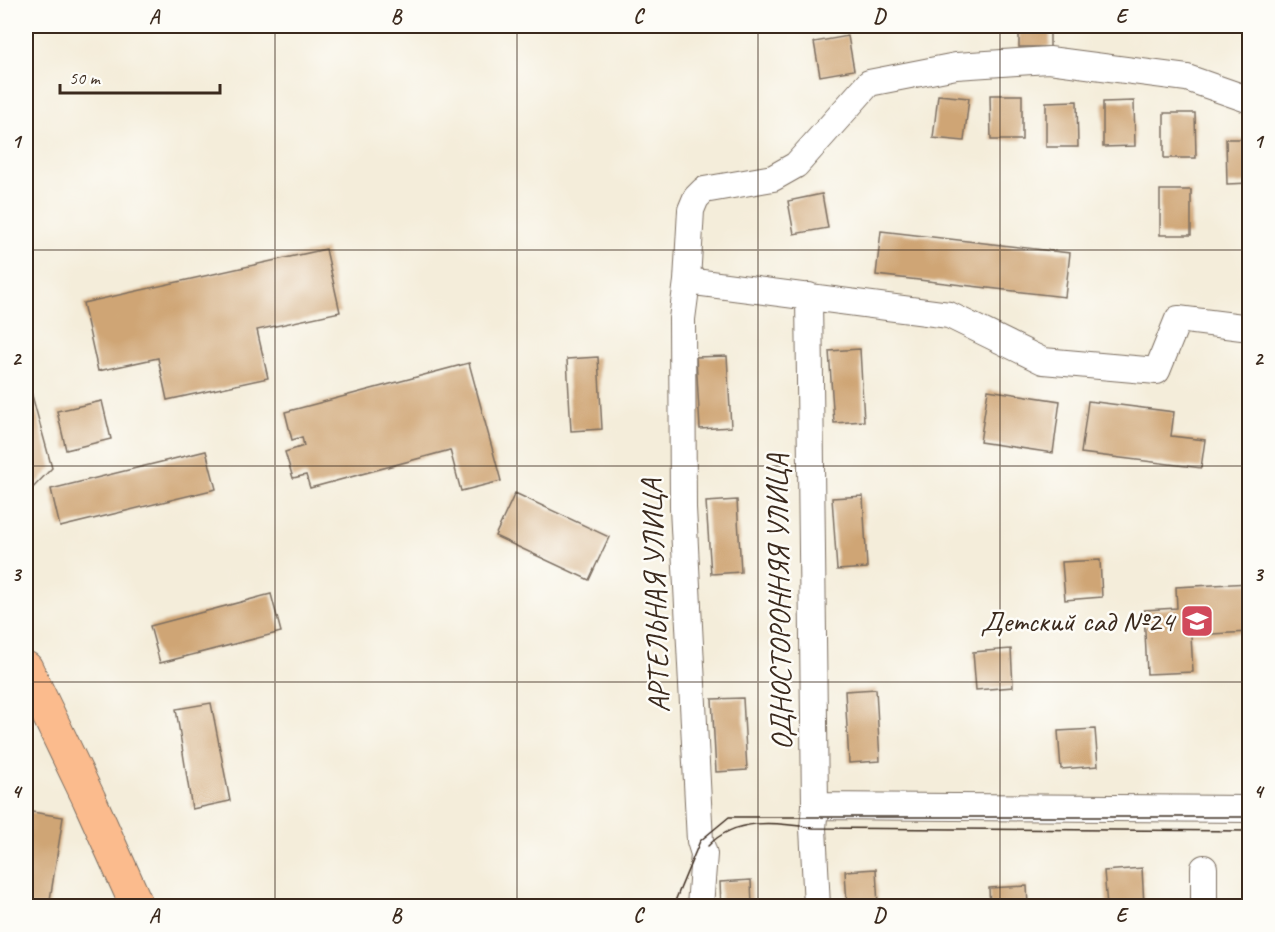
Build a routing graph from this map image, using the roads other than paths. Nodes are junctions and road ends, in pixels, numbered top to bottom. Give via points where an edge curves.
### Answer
1 (1250, 100) edge
2 (687, 281) junction
3 (809, 296) junction
4 (1242, 327) dead end
5 (26, 668) edge
6 (814, 806) junction
7 (1250, 809) edge
8 (1204, 868) dead end
9 (137, 906) edge
10 (700, 906) edge
11 (817, 906) edge
12 (1204, 906) edge

1 - 2 street, АРТЕЛЬНАЯ УЛИЦА via 1187,78 1049,60 956,66 869,83 796,165 773,178 704,190 696,198 691,210
2 - 3 street
2 - 10 street, АРТЕЛЬНАЯ УЛИЦА via 682,319 683,508 700,842 704,854
3 - 4 street via 949,315 1042,361 1157,371 1178,319
3 - 6 street, ОДНОСТОРОННЯЯ УЛИЦА
5 - 9 main road
6 - 7 street
6 - 11 street, ОДНОСТОРОННЯЯ УЛИЦА
8 - 12 street

